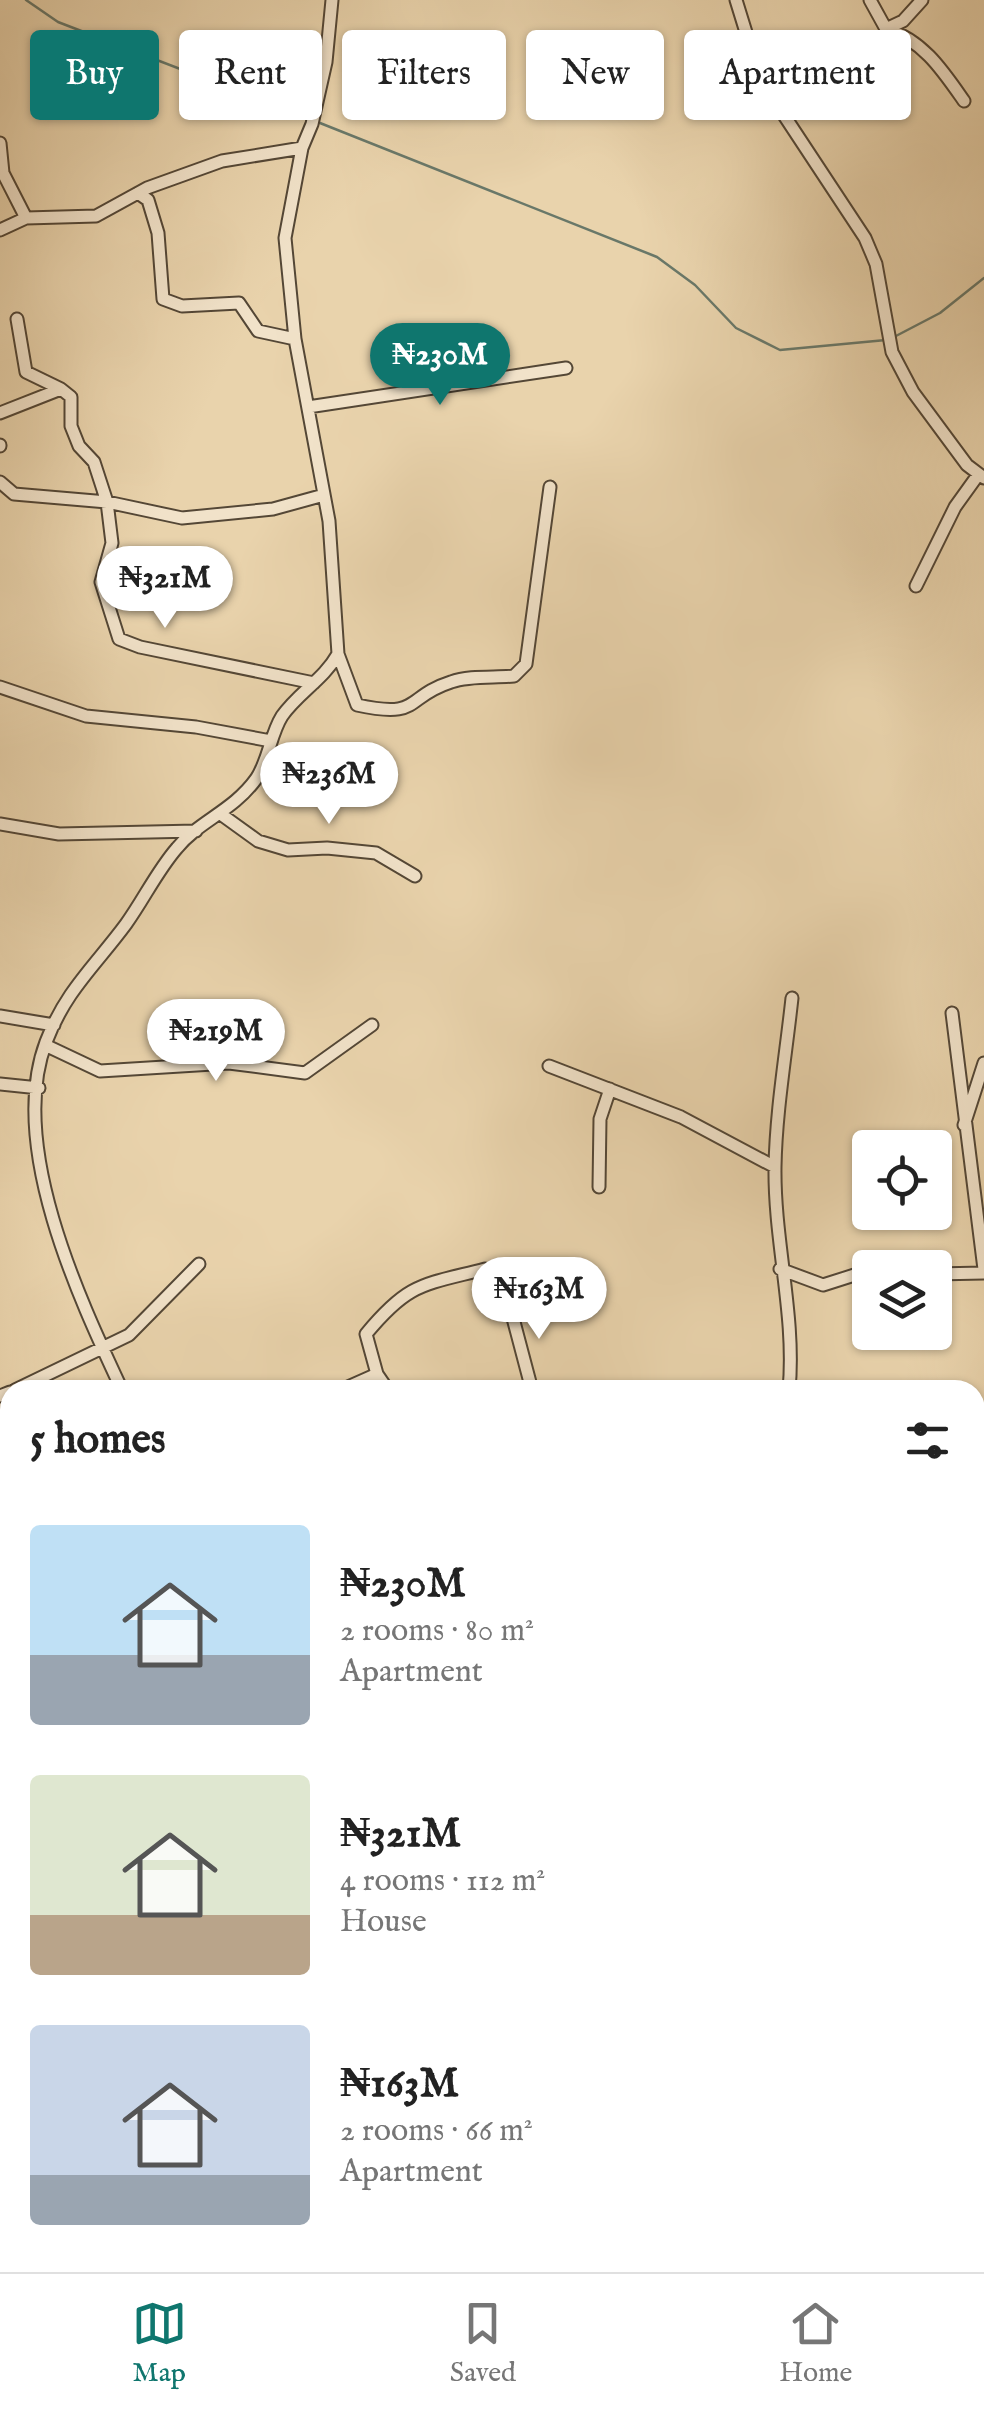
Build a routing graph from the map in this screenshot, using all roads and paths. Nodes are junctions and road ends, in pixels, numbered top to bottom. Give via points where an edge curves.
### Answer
1 (332, 0) edge
2 (736, 0) edge
3 (870, 0) edge
4 (922, 0) edge
5 (886, 29) junction
6 (964, 101) dead end
7 (0, 143) edge
8 (302, 148) junction
9 (138, 193) junction
10 (26, 218) junction
11 (0, 230) edge
12 (17, 319) dead end
13 (295, 339) junction
14 (566, 368) dead end
15 (62, 388) junction
16 (308, 407) junction
17 (0, 412) edge
18 (981, 476) edge
19 (0, 482) edge
20 (550, 487) dead end
21 (324, 495) junction
22 (107, 502) junction
23 (916, 586) dead end
24 (338, 654) junction
25 (314, 683) junction
26 (0, 687) edge
27 (271, 741) junction
28 (222, 816) junction
29 (0, 824) edge
30 (196, 831) junction
31 (415, 876) dead end
32 (792, 998) dead end
33 (952, 1013) dead end
34 (0, 1016) edge
35 (54, 1025) junction
36 (372, 1025) dead end
37 (44, 1045) junction
38 (984, 1063) edge
39 (549, 1066) dead end
40 (0, 1084) edge
41 (39, 1088) junction
42 (610, 1089) junction
43 (963, 1129) junction
44 (775, 1167) junction
45 (598, 1186) dead end
46 (199, 1264) dead end
47 (485, 1268) dead end
48 (780, 1269) junction
49 (984, 1271) edge
50 (952, 1273) edge
51 (852, 1276) edge
52 (508, 1303) dead end
53 (102, 1350) junction
54 (377, 1374) junction
55 (36, 1380) edge
56 (117, 1380) edge
57 (364, 1380) edge
58 (381, 1380) edge
59 (529, 1380) edge
60 (790, 1380) edge

1 - 8 street via 318,100
2 - 18 street via 770,94 866,238 889,340 912,392
3 - 5 street
4 - 5 street
5 - 6 street via 906,35 934,59
7 - 10 street via 3,173
8 - 9 street via 222,161
8 - 13 street via 286,238
9 - 10 street via 96,216
9 - 13 street via 152,207 163,299 182,306 239,303 258,331
10 - 11 street
12 - 15 street via 26,372
13 - 16 street
14 - 16 street
15 - 17 street
15 - 22 street via 71,397 71,426 94,462
16 - 21 street
18 - 23 street via 956,506
19 - 22 street via 14,494
20 - 24 street via 526,664 514,676 451,682 409,709 384,711 357,705
21 - 22 street via 182,518
21 - 24 street
22 - 25 street via 112,542 101,582 119,639
24 - 25 street
25 - 27 street via 281,718
26 - 27 street via 86,716
27 - 28 street via 256,778
28 - 30 street
28 - 31 street via 258,841 288,850 376,853
29 - 30 street via 59,834
30 - 35 street via 83,972
32 - 44 street
33 - 43 street
34 - 35 street
35 - 37 street
36 - 37 street via 304,1073 229,1063 100,1071
37 - 41 street
38 - 43 street
39 - 42 street
40 - 41 street
41 - 53 street via 47,1207
42 - 44 street via 681,1117
42 - 45 street via 600,1119
43 - 49 street
44 - 48 street
46 - 53 street via 158,1310
47 - 54 street via 427,1282 394,1300 366,1334
48 - 51 street via 822,1286
48 - 60 street
49 - 50 street
52 - 59 street
53 - 55 street
53 - 56 street
54 - 57 street
54 - 58 street

